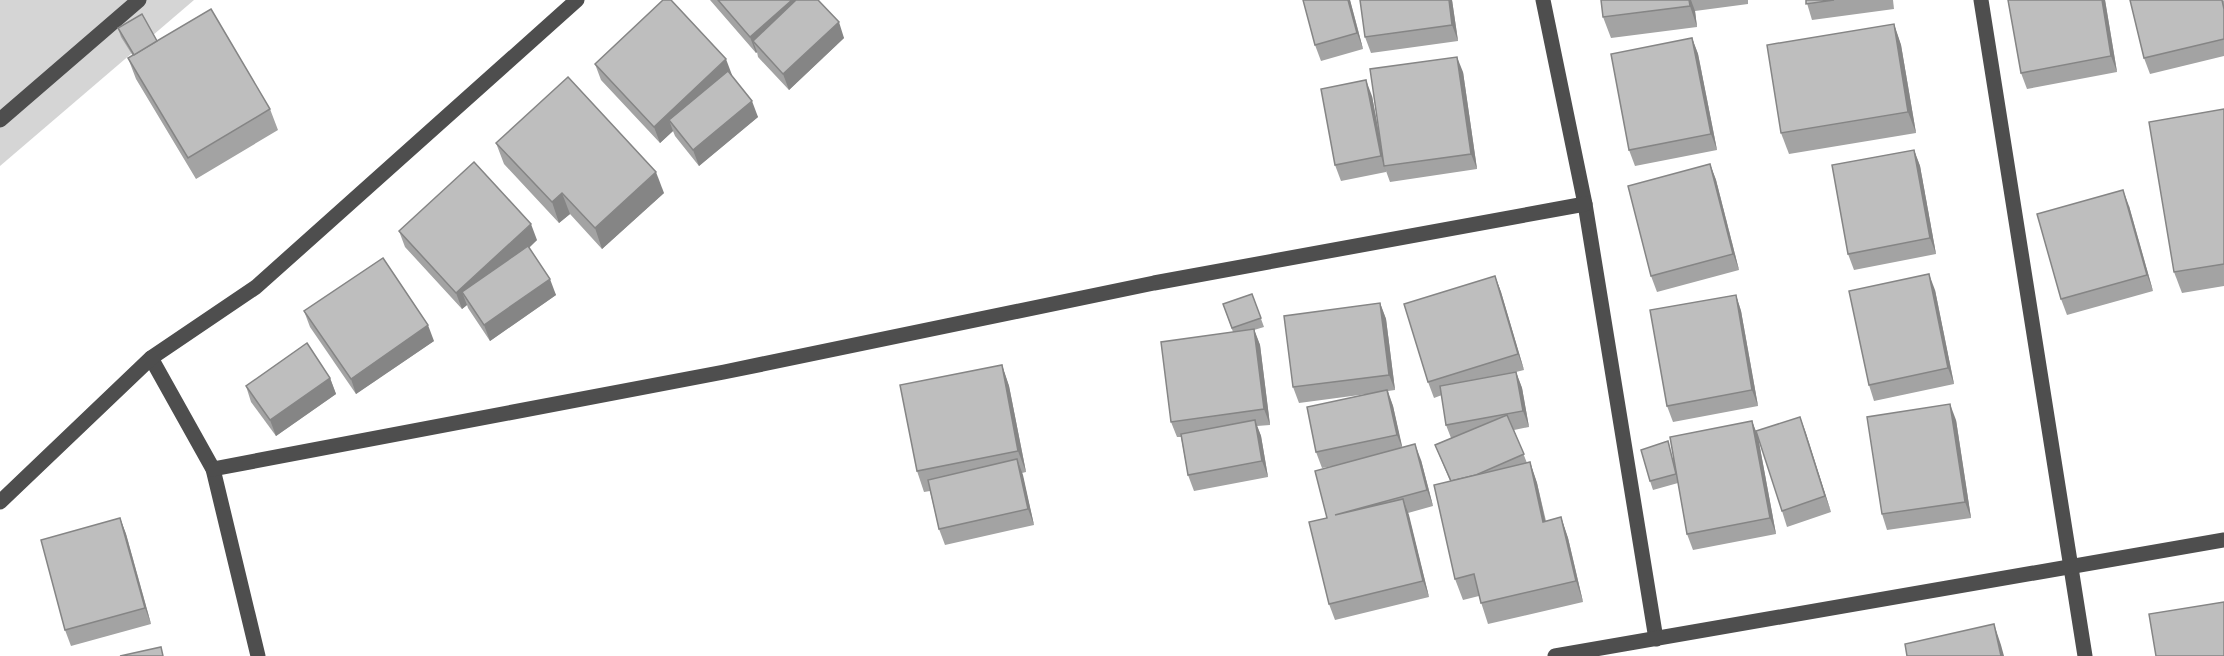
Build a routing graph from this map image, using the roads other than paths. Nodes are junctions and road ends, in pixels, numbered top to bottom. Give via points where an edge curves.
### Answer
1 (139, 0) edge
2 (577, 0) edge
3 (1544, 0) edge
4 (1981, 0) edge
5 (0, 120) edge
6 (1585, 204) junction
7 (151, 358) junction
8 (213, 469) junction
9 (0, 502) edge
10 (2224, 540) edge
11 (2071, 566) junction
12 (1656, 639) junction
13 (258, 656) edge
14 (1555, 656) edge
15 (2085, 656) edge

1 - 5 street
2 - 7 street via 256,287
3 - 6 street
4 - 11 street
6 - 8 street via 1154,283 724,372
6 - 12 street
7 - 8 street
7 - 9 street
8 - 13 street
10 - 11 street
11 - 12 street
11 - 15 street
12 - 14 street

